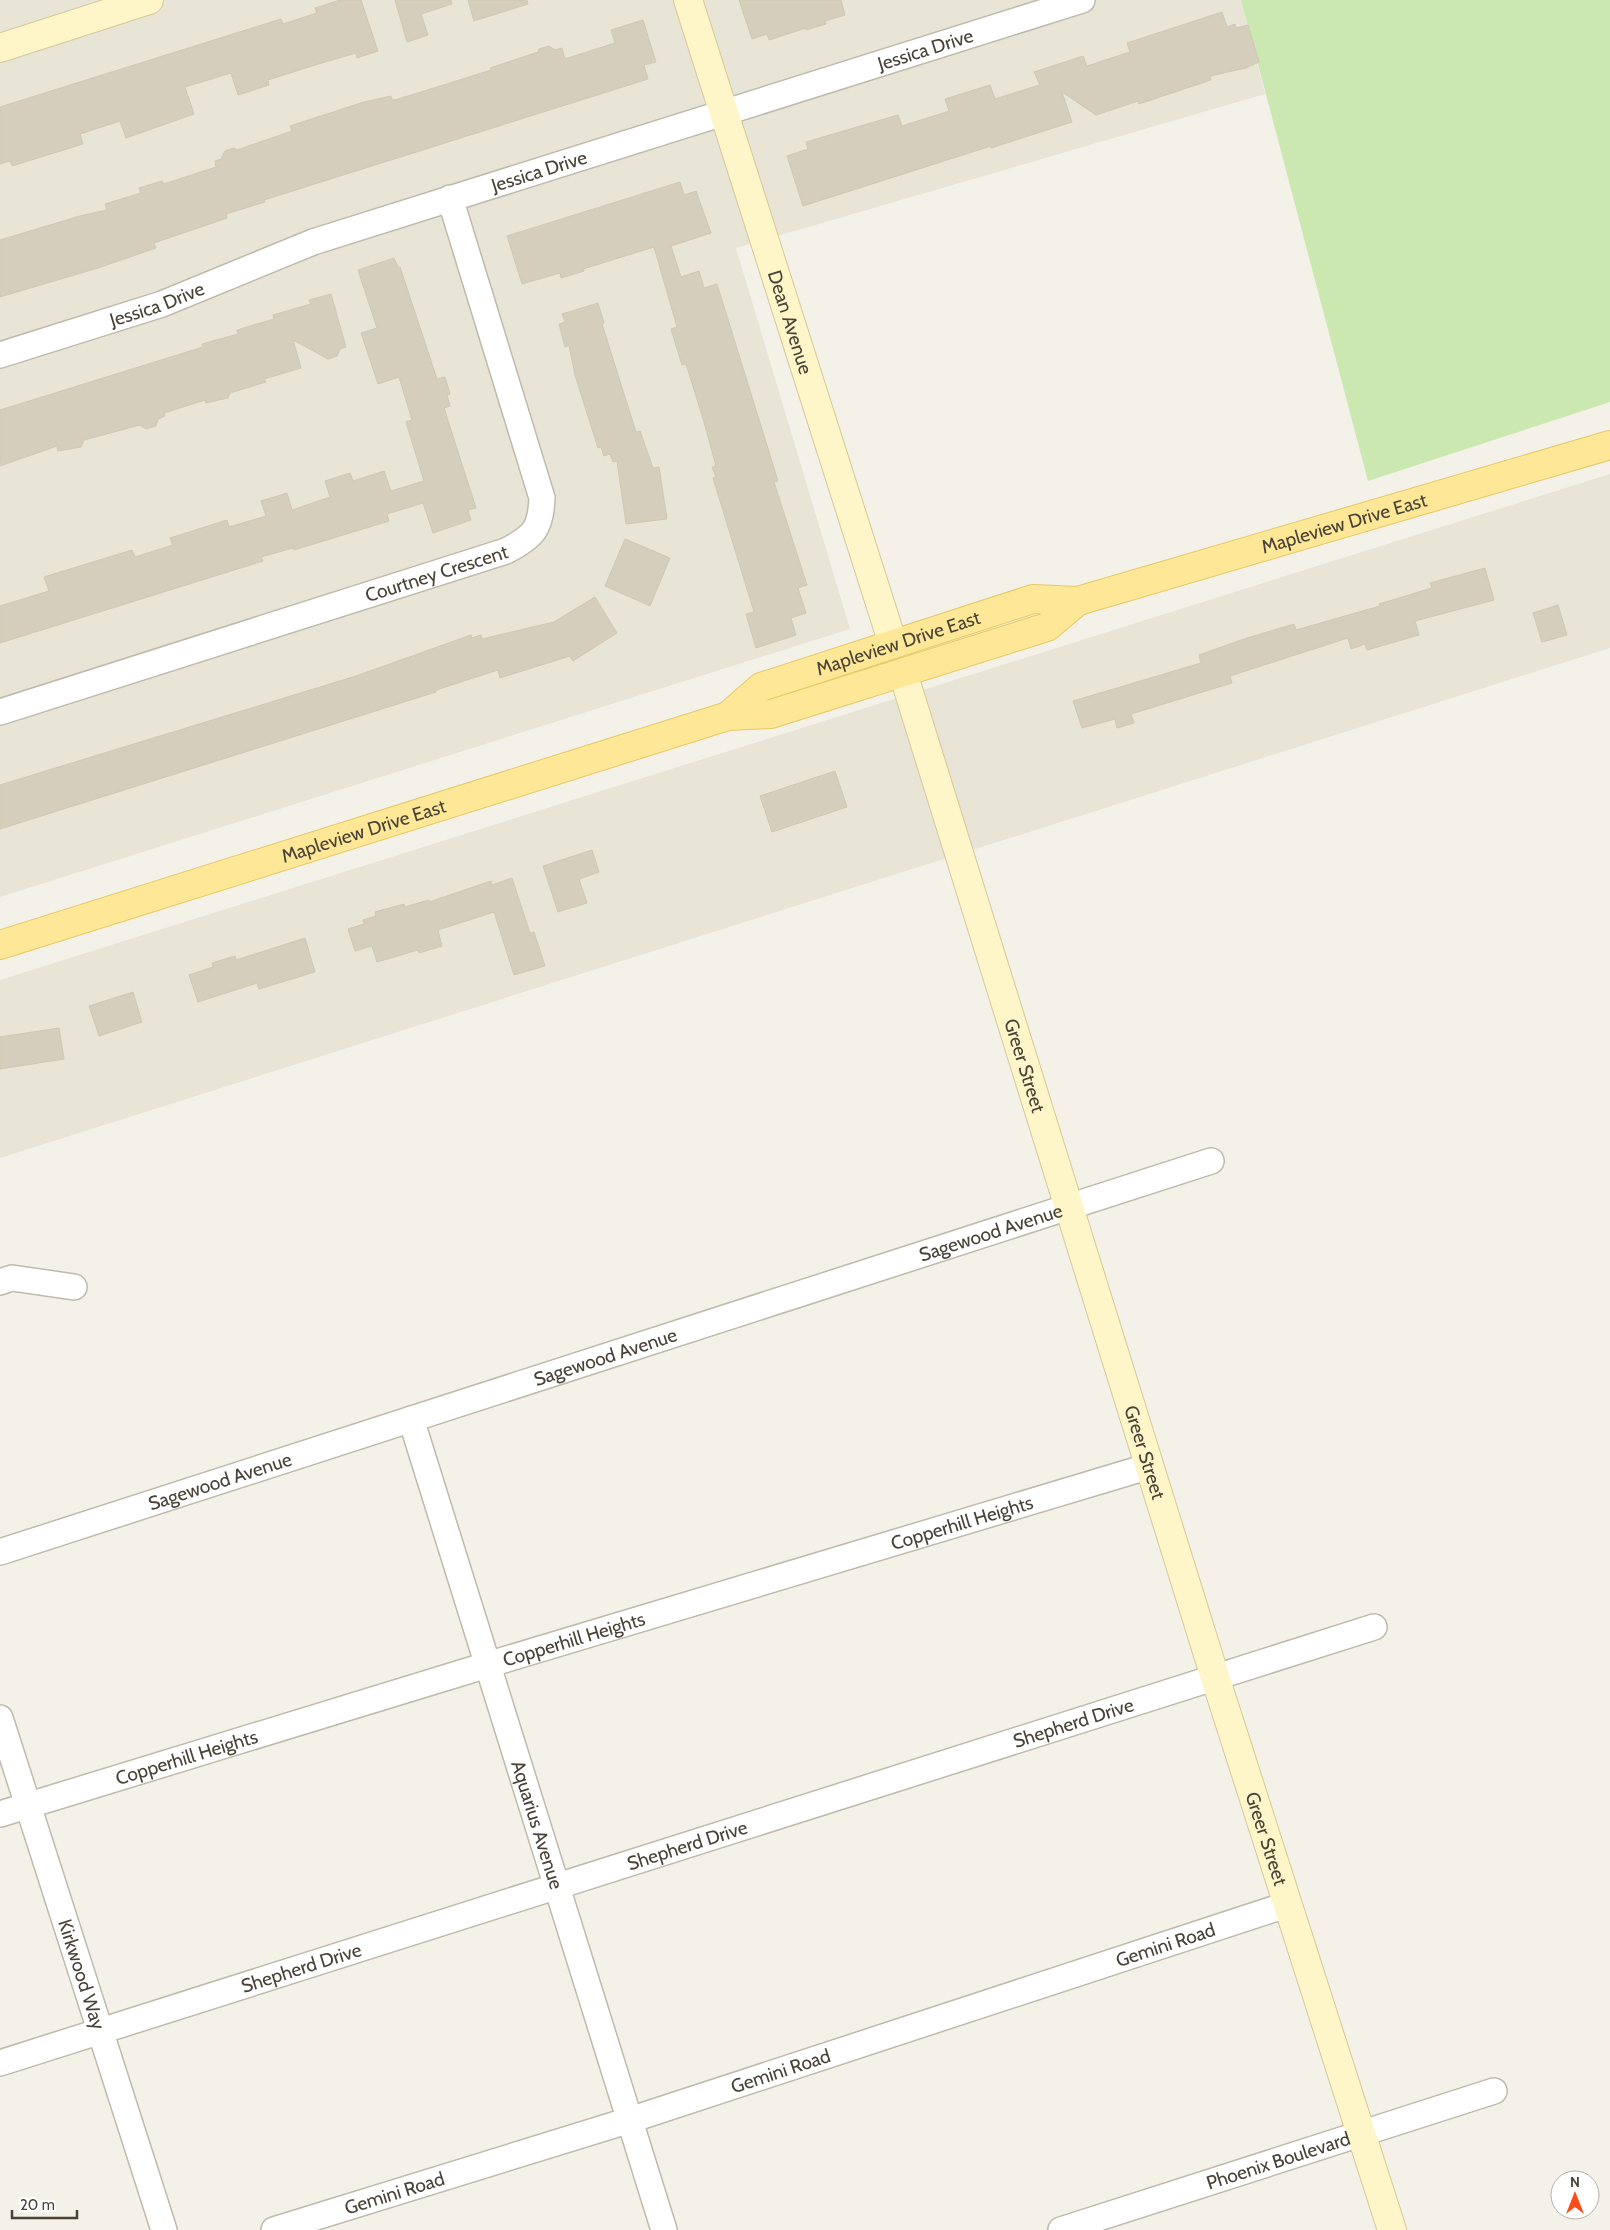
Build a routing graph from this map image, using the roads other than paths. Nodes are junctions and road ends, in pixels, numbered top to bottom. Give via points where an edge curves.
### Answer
1 (148, 0) edge
2 (688, 0) edge
3 (1082, 0) edge
4 (0, 48) edge
5 (724, 113) junction
6 (450, 198) junction
7 (0, 355) edge
8 (1610, 445) edge
9 (1078, 601) junction
10 (893, 644) junction
11 (903, 673) junction
12 (0, 712) edge
13 (728, 716) junction
14 (0, 945) edge
15 (1212, 1161) dead end
16 (1069, 1208) junction
17 (0, 1282) edge
18 (74, 1287) dead end
19 (411, 1419) junction
20 (1150, 1466) junction
21 (0, 1552) edge
22 (1374, 1627) dead end
23 (487, 1664) junction
24 (1214, 1678) junction
25 (0, 1718) edge
26 (27, 1806) junction
27 (0, 1814) edge
28 (558, 1888) junction
29 (1286, 1905) junction
30 (101, 2032) junction
31 (0, 2063) edge
32 (1494, 2091) dead end
33 (630, 2120) junction
34 (1362, 2133) junction
35 (164, 2230) edge
36 (274, 2230) edge
37 (664, 2230) edge
38 (1061, 2230) edge
39 (1392, 2230) edge

1 - 4 street
2 - 5 street, Dean Avenue
3 - 5 street, Jessica Drive
5 - 6 street, Jessica Drive
5 - 10 street, Dean Avenue
6 - 7 street, Jessica Drive via 313,242 162,304
6 - 12 street, Courtney Crescent via 542,498 541,516 534,533 506,551
8 - 9 main road, Mapleview Drive East
9 - 10 main road, Mapleview Drive East via 1033,600
9 - 11 main road, Mapleview Drive East via 1047,627
10 - 13 main road, Mapleview Drive East via 761,687
11 - 13 main road, Mapleview Drive East via 771,714
11 - 16 street, Greer Street
13 - 14 main road, Mapleview Drive East
15 - 16 street, Sagewood Avenue
16 - 19 street, Sagewood Avenue
16 - 20 street, Greer Street
17 - 18 street via 12,1278
19 - 21 street, Sagewood Avenue
19 - 23 street, Aquarius Avenue
20 - 23 street, Copperhill Heights
20 - 24 street, Greer Street
22 - 24 street, Shepherd Drive
23 - 26 street, Copperhill Heights
23 - 28 street, Aquarius Avenue
24 - 28 street, Shepherd Drive
24 - 29 street, Greer Street
25 - 26 street, Kirkwood Way
26 - 27 street, Copperhill Heights
26 - 30 street, Kirkwood Way
28 - 30 street, Shepherd Drive
28 - 33 street, Aquarius Avenue
29 - 33 street, Gemini Road
29 - 34 street, Greer Street
30 - 31 street, Shepherd Drive
30 - 35 street, Kirkwood Way
32 - 34 street, Phoenix Boulevard
33 - 36 street, Gemini Road
33 - 37 street, Aquarius Avenue
34 - 38 street, Phoenix Boulevard
34 - 39 street, Greer Street

